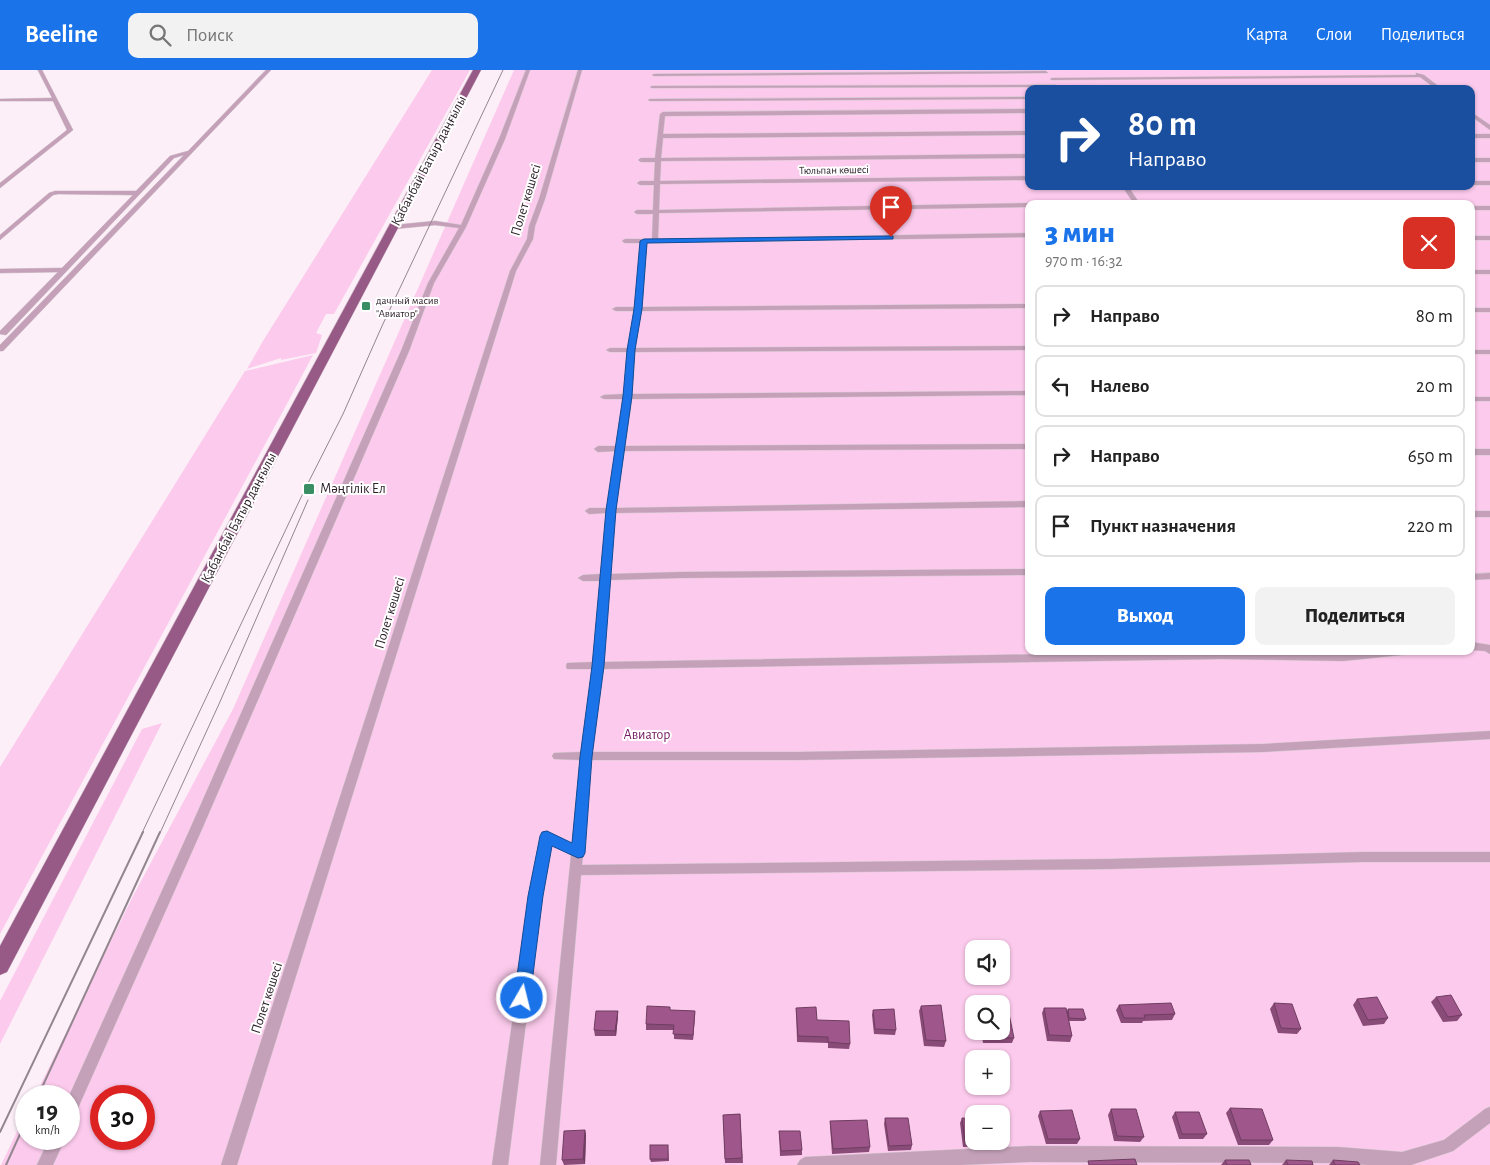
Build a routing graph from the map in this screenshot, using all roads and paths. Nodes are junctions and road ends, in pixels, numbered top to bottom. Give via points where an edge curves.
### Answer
1 (40, 70) edge
2 (269, 70) edge
3 (476, 70) edge
4 (528, 70) edge
5 (580, 70) edge
6 (1412, 70) edge
7 (1045, 71) edge
8 (654, 75) dead end
9 (1422, 76) junction
10 (1052, 79) junction
11 (1056, 85) edge
12 (1434, 85) edge
13 (652, 87) dead end
14 (1025, 87) edge
15 (1025, 98) edge
16 (55, 99) junction
17 (0, 100) edge
18 (650, 100) dead end
19 (1025, 111) edge
20 (1475, 117) edge
21 (1490, 120) edge
22 (1480, 121) junction
23 (1490, 128) edge
24 (1025, 133) edge
25 (661, 136) junction
26 (1475, 136) edge
27 (1490, 136) edge
28 (190, 152) junction
29 (1025, 156) edge
30 (658, 159) junction
31 (641, 160) dead end
32 (1475, 160) edge
33 (1490, 160) edge
34 (1025, 178) edge
35 (658, 182) junction
36 (640, 183) dead end
37 (1475, 183) edge
38 (1490, 183) edge
39 (0, 186) edge
40 (138, 193) junction
41 (1025, 205) edge
42 (1475, 208) edge
43 (1490, 208) edge
44 (657, 211) junction
45 (637, 212) dead end
46 (394, 227) junction
47 (463, 227) junction
48 (1025, 235) edge
49 (0, 238) edge
50 (1475, 238) edge
51 (1490, 238) edge
52 (625, 241) dead end
53 (649, 241) junction
54 (64, 270) junction
55 (0, 271) edge
56 (1475, 272) edge
57 (1490, 272) edge
58 (1025, 306) edge
59 (638, 309) junction
60 (616, 310) dead end
61 (1475, 310) edge
62 (1490, 310) edge
63 (1, 334) edge
64 (1025, 348) edge
65 (0, 350) edge
66 (610, 350) dead end
67 (631, 350) junction
68 (1475, 352) edge
69 (1490, 352) edge
70 (1025, 393) edge
71 (628, 396) junction
72 (604, 397) dead end
73 (1475, 399) edge
74 (1490, 399) edge
75 (1025, 446) edge
76 (620, 448) junction
77 (598, 449) dead end
78 (1475, 452) edge
79 (1490, 452) edge
80 (1025, 504) edge
81 (611, 510) junction
82 (589, 512) dead end
83 (1475, 514) edge
84 (1490, 514) edge
85 (1025, 572) edge
86 (1490, 576) edge
87 (1475, 577) edge
88 (583, 578) dead end
89 (605, 578) junction
90 (1475, 647) edge
91 (1489, 649) edge
92 (1221, 655) edge
93 (1221, 655) edge
94 (1364, 655) edge
95 (571, 666) dead end
96 (598, 666) junction
97 (1490, 735) edge
98 (558, 756) dead end
99 (586, 757) junction
100 (578, 853) junction
101 (1490, 857) edge
102 (577, 870) junction
103 (0, 966) edge
104 (80, 1087) edge
105 (1490, 1114) edge
106 (52, 1150) edge
107 (45, 1165) edge
108 (229, 1165) edge
109 (500, 1165) edge
110 (548, 1165) edge
111 (805, 1165) edge

1 - 16 street
2 - 28 street
3 - 46 main road, Қабанбай Батыр даңғылы
4 - 47 street
5 - 108 street, Полет көшесі via 530,239 513,271
6 - 9 street
7 - 8 street
7 - 10 street
9 - 10 street
9 - 12 street
10 - 11 street
13 - 14 street
15 - 18 street
16 - 17 street
16 - 39 street via 70,130
19 - 25 street via 663,114
20 - 22 street
21 - 22 street
22 - 23 street
24 - 25 street
25 - 30 street
26 - 27 street
28 - 40 street via 172,157
28 - 65 street
29 - 30 street
30 - 31 street
30 - 35 street
32 - 33 street
34 - 35 street, Тюльпан көшесі
35 - 36 street, Тюльпан көшесі
35 - 44 street
37 - 38 street
40 - 49 street via 50,194
40 - 54 street
41 - 44 street
42 - 43 street
44 - 45 street
44 - 53 street
46 - 47 street via 435,223
46 - 103 main road, Қабанбай Батыр даңғылы
47 - 104 street via 431,283 405,350
48 - 53 street
50 - 51 street
52 - 53 street
53 - 59 street
54 - 55 street
54 - 63 street
56 - 57 street
58 - 59 street
59 - 60 street
59 - 67 street
61 - 62 street
64 - 67 street
66 - 67 street
67 - 71 street
68 - 69 street
70 - 71 street
71 - 72 street
71 - 76 street
73 - 74 street
75 - 76 street
76 - 77 street
76 - 81 street
78 - 79 street
80 - 81 street
81 - 82 street
81 - 89 street
83 - 84 street
85 - 89 street
86 - 87 street
88 - 89 street
89 - 96 street
90 - 91 street
92 - 96 street
93 - 94 street
95 - 96 street
96 - 99 street
97 - 99 street via 1263,748
98 - 99 street
99 - 100 street
100 - 102 street
100 - 109 street via 547,836
101 - 102 street
102 - 110 street
105 - 111 street via 1448,1146 1402,1160 1338,1155 1029,1154
106 - 107 street

